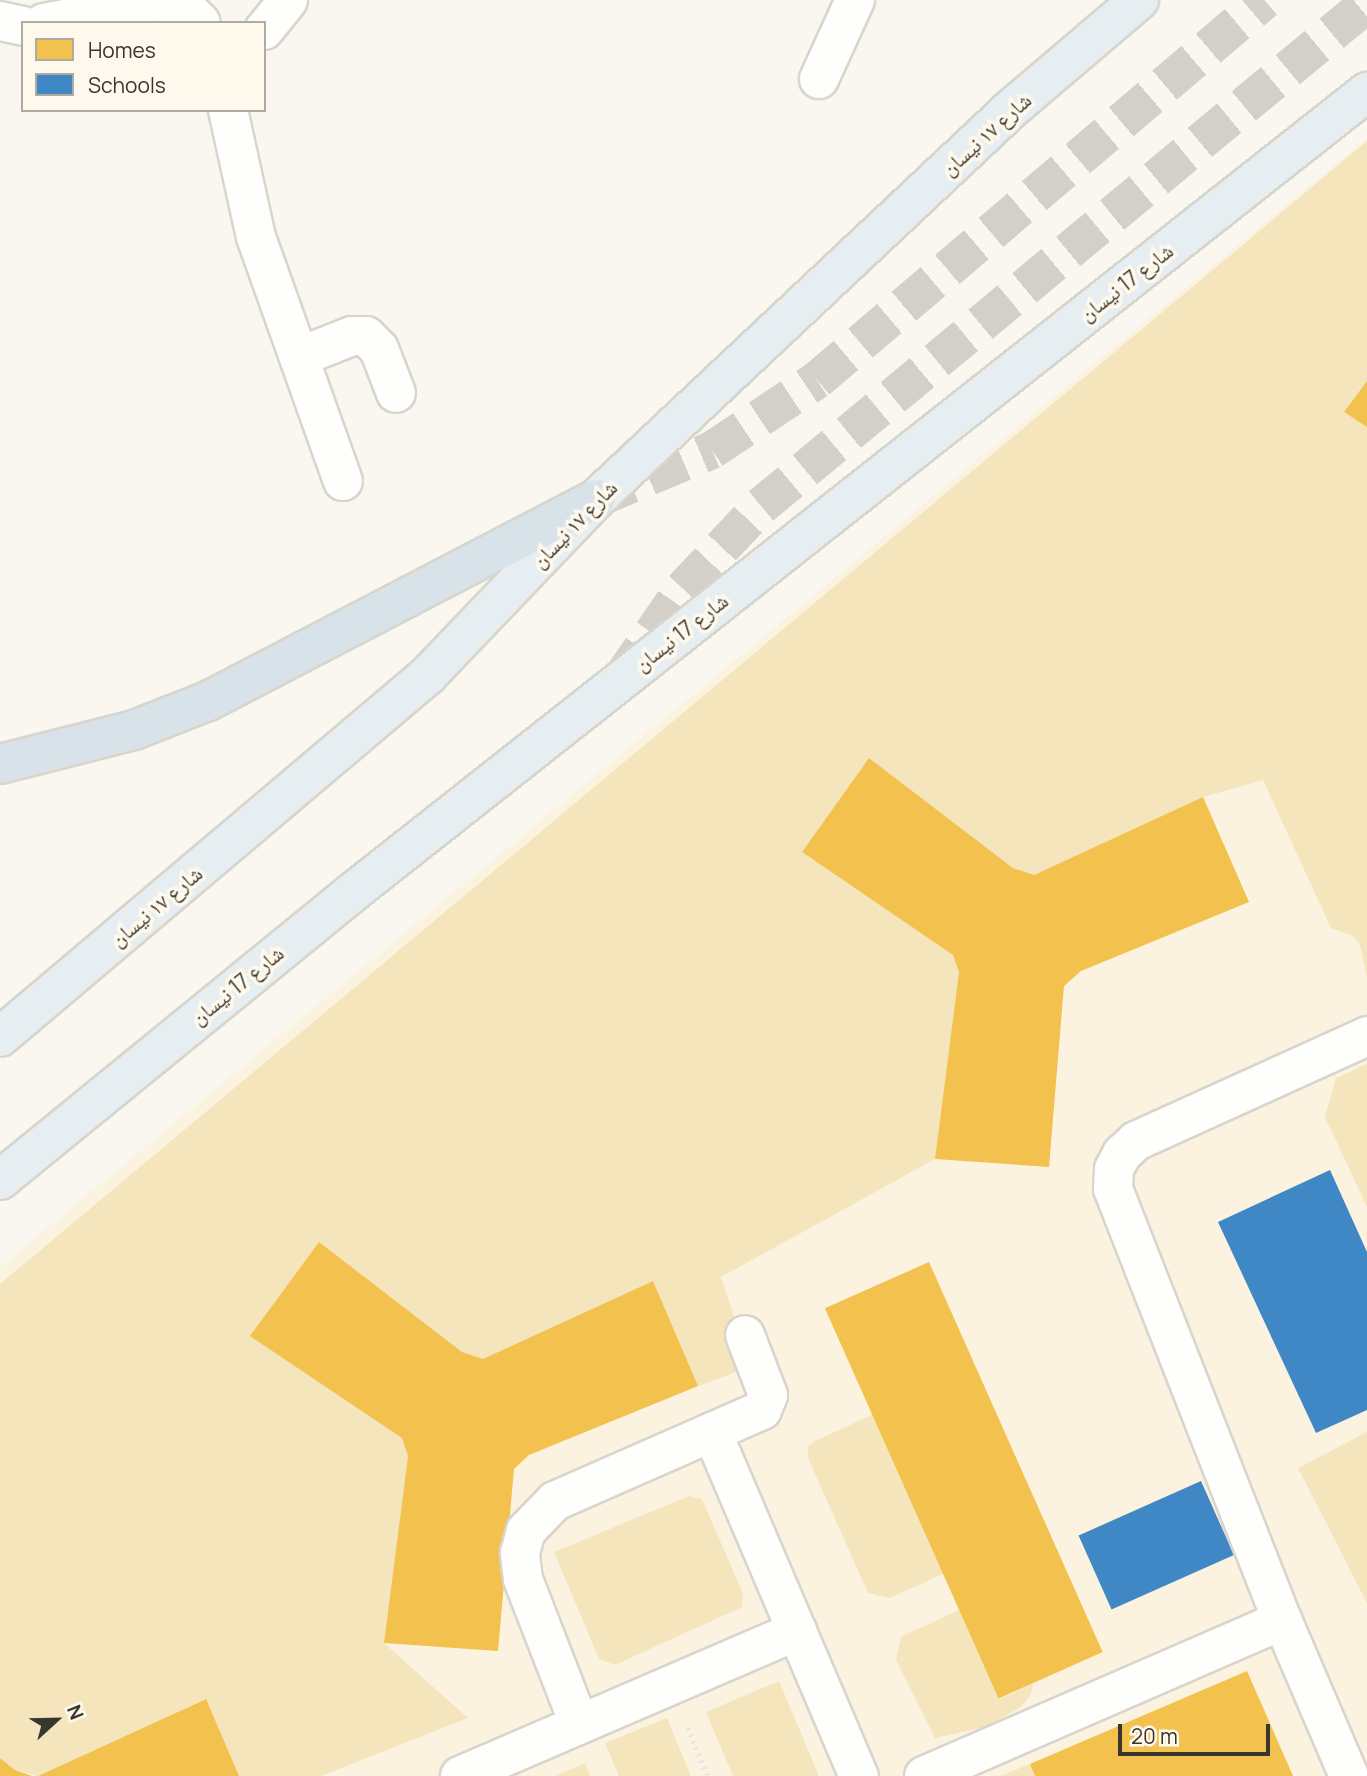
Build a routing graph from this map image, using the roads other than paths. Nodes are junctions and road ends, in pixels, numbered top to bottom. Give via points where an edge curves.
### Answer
1 (288, 0) edge
2 (855, 0) edge
3 (1139, 0) edge
4 (0, 21) edge
5 (54, 21) edge
6 (199, 21) edge
7 (21, 26) edge
8 (266, 28) edge
9 (819, 79) dead end
10 (1367, 92) edge
11 (228, 112) edge
12 (299, 358) junction
13 (396, 393) dead end
14 (343, 481) dead end
15 (596, 499) junction
16 (0, 764) edge
17 (1367, 1036) edge
18 (0, 1037) edge
19 (0, 1180) edge
20 (745, 1335) dead end
21 (712, 1432) junction
22 (1282, 1620) junction
23 (797, 1631) junction
24 (578, 1721) junction
25 (460, 1776) edge
26 (859, 1776) edge
27 (924, 1776) edge
28 (1349, 1776) edge

1 - 8 street
2 - 9 street
3 - 15 main road, شارع ١٧ نيسان via 1011,109
4 - 7 street
5 - 6 street via 159,1 188,10
10 - 19 main road, شارع 17 نيسان via 353,892
11 - 12 street via 256,237
12 - 13 street via 352,336 366,336 379,349
12 - 14 street
15 - 16 highway via 417,590 280,668 208,701 134,730
15 - 18 main road, شارع ١٧ نيسان via 428,675
17 - 22 street via 1136,1141 1114,1170 1113,1189
20 - 21 street via 768,1395 766,1403 762,1410
21 - 23 street
21 - 24 street via 555,1502 526,1531 520,1553 523,1579
22 - 27 street
22 - 28 street
23 - 24 street
23 - 26 street
24 - 25 street

